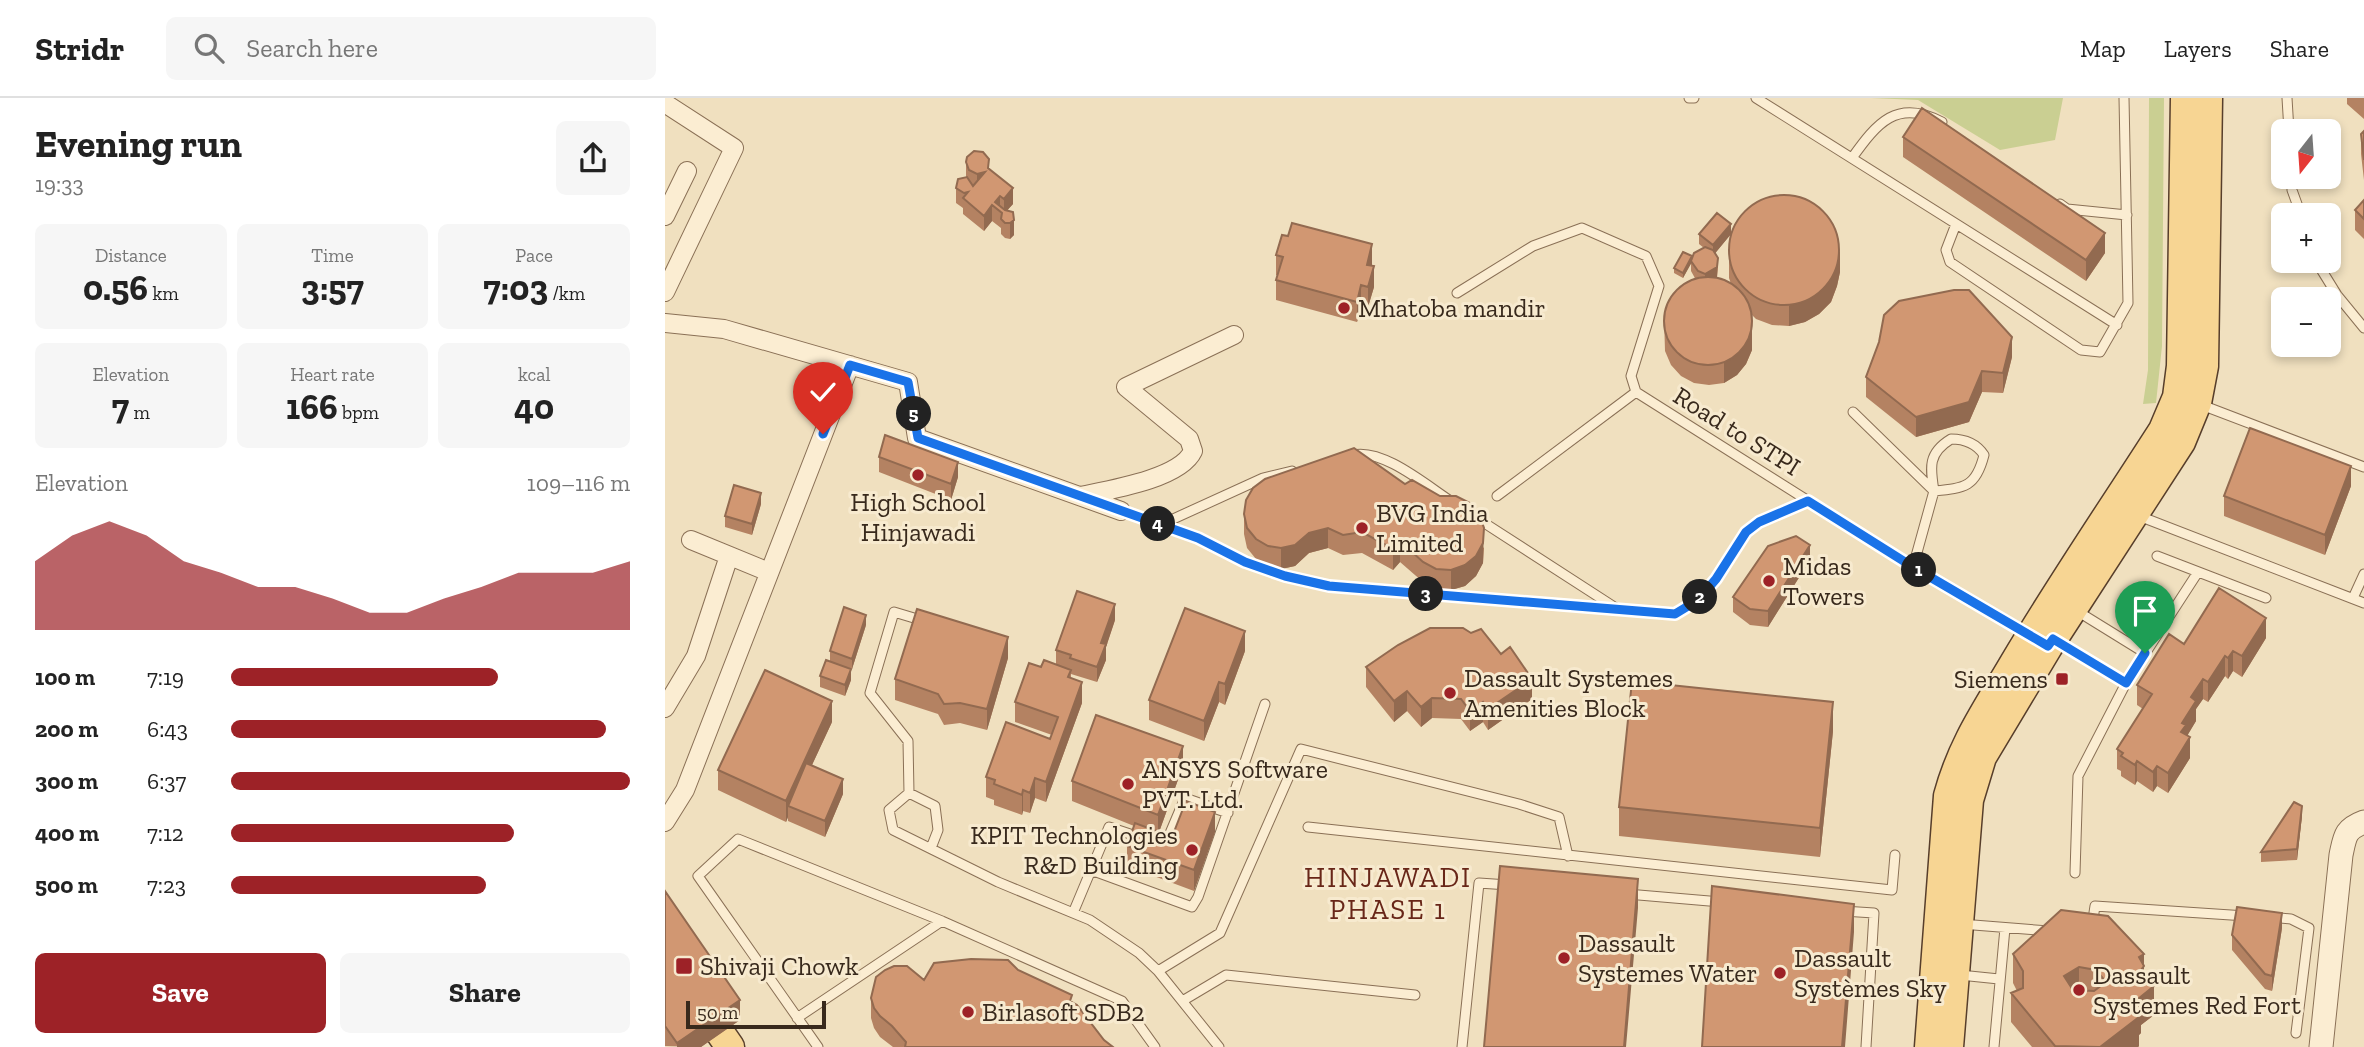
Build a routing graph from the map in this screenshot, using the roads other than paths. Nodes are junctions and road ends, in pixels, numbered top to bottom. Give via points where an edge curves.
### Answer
1 (1689, 98) edge
2 (1695, 98) edge
3 (1756, 98) edge
4 (2125, 98) edge
5 (2185, 98) edge
6 (2208, 98) edge
7 (2287, 98) edge
8 (666, 104) edge
9 (2288, 119) edge
10 (1948, 127) edge
11 (1852, 158) junction
12 (687, 171) dead end
13 (2056, 201) edge
14 (2127, 215) junction
15 (665, 216) edge
16 (1956, 224) junction
17 (2323, 273) edge
18 (665, 292) edge
19 (1457, 293) dead end
20 (665, 323) edge
21 (2117, 325) junction
22 (2364, 328) edge
23 (1234, 335) dead end
24 (850, 365) junction
25 (1636, 393) junction
26 (2197, 404) junction
27 (1853, 412) dead end
28 (1347, 457) edge
29 (2364, 467) edge
30 (1299, 469) edge
31 (1934, 491) junction
32 (1080, 496) junction
33 (1497, 496) dead end
34 (1808, 501) junction
35 (1121, 511) joint
36 (2134, 514) junction
37 (1160, 525) junction
38 (691, 540) dead end
39 (729, 555) junction
40 (2157, 555) dead end
41 (1913, 567) junction
42 (769, 572) junction
43 (2198, 572) junction
44 (2364, 574) edge
45 (2266, 598) dead end
46 (2353, 598) junction
47 (2364, 603) edge
48 (2073, 608) junction
49 (1621, 611) junction
50 (931, 623) edge
51 (2044, 640) junction
52 (2145, 653) junction
53 (2126, 683) junction
54 (1265, 704) dead end
55 (665, 708) edge
56 (909, 793) junction
57 (1228, 813) junction
58 (665, 822) edge
59 (2364, 822) edge
60 (1308, 827) dead end
61 (931, 848) junction
62 (1895, 855) dead end
63 (1568, 856) junction
64 (1091, 870) junction
65 (2075, 873) dead end
66 (1520, 886) edge
67 (1615, 893) edge
68 (1737, 903) edge
69 (1833, 910) edge
70 (1073, 912) junction
71 (2252, 916) edge
72 (2265, 917) edge
73 (942, 921) junction
74 (1960, 924) junction
75 (2005, 928) junction
76 (2061, 932) edge
77 (2081, 932) edge
78 (665, 953) edge
79 (1158, 971) junction
80 (1954, 975) junction
81 (1999, 979) junction
82 (1415, 995) dead end
83 (665, 998) edge
84 (1184, 1000) junction
85 (797, 1018) junction
86 (2296, 1033) dead end
87 (699, 1047) edge
88 (730, 1047) edge
89 (818, 1047) edge
90 (1156, 1047) edge
91 (1219, 1047) edge
92 (1462, 1047) edge
93 (1866, 1047) edge
94 (1929, 1047) edge
95 (1949, 1047) edge
96 (1994, 1047) edge
97 (2321, 1047) edge

1 - 2 lane
3 - 11 lane
4 - 14 lane
5 - 51 main road via 2177,397 2163,430
6 - 26 main road via 2204,366
7 - 9 lane
8 - 18 street via 734,148
10 - 11 lane via 1927,112 1901,109 1876,124
11 - 16 lane
12 - 15 street
13 - 14 lane via 2067,209
14 - 21 lane via 2128,303
16 - 21 lane
16 - 21 lane via 1946,250 1950,262 2081,350 2100,352
17 - 22 lane
19 - 25 lane via 1533,246 1582,228 1646,256 1659,286 1631,376
20 - 24 street via 724,329
23 - 32 street via 1126,387 1189,439 1193,451 1189,460 1157,477
24 - 32 street via 908,382 918,438
24 - 42 street
25 - 33 lane
25 - 34 lane, Road to STPI
26 - 29 lane
26 - 36 main road via 2181,442
27 - 31 lane
28 - 49 lane via 1383,458
30 - 37 lane via 1263,478
31 - 31 lane via 1972,483 1984,455 1979,448 1962,439 1939,446 1930,470
31 - 41 lane
32 - 35 street
34 - 41 lane, Road to STPI
34 - 49 lane via 1746,532 1716,579 1686,608 1675,614
35 - 37 lane
36 - 46 lane
36 - 48 main road
37 - 49 lane via 1275,573 1329,586
38 - 39 street
39 - 42 street
39 - 55 street via 697,656
40 - 43 lane
41 - 51 lane, Road to STPI
42 - 58 street via 685,790
43 - 45 lane
43 - 52 lane
44 - 46 lane
46 - 47 lane
48 - 51 main road
48 - 52 lane
50 - 56 lane via 894,612 870,694 908,741
51 - 53 lane, Road to STPI
51 - 74 main road via 1982,757 1969,800
51 - 94 main road via 1964,748 1948,796
52 - 53 lane
53 - 65 lane via 2078,775
54 - 57 lane
56 - 61 lane via 935,806 938,830
56 - 61 lane via 889,810 893,830
57 - 64 lane via 1185,798 1164,846 1109,827
57 - 64 lane via 1192,907
59 - 97 street via 2351,827 2344,838
60 - 63 lane
61 - 70 lane
62 - 63 lane via 1892,890
63 - 79 lane via 1559,817 1301,748 1220,933
64 - 70 lane
66 - 92 lane via 1479,883
67 - 68 lane
69 - 93 lane via 1874,914
70 - 79 lane via 1139,953
71 - 77 lane via 2095,906 2092,932
72 - 86 lane via 2291,919 2309,928
73 - 85 lane
73 - 85 lane via 738,839 698,876
73 - 90 lane via 1122,1001
74 - 75 lane
74 - 80 main road
75 - 76 lane
75 - 81 lane
78 - 88 main road
79 - 84 lane
80 - 81 lane
80 - 95 main road
81 - 96 lane
82 - 84 lane via 1226,975
83 - 87 main road
84 - 91 lane
85 - 89 lane

